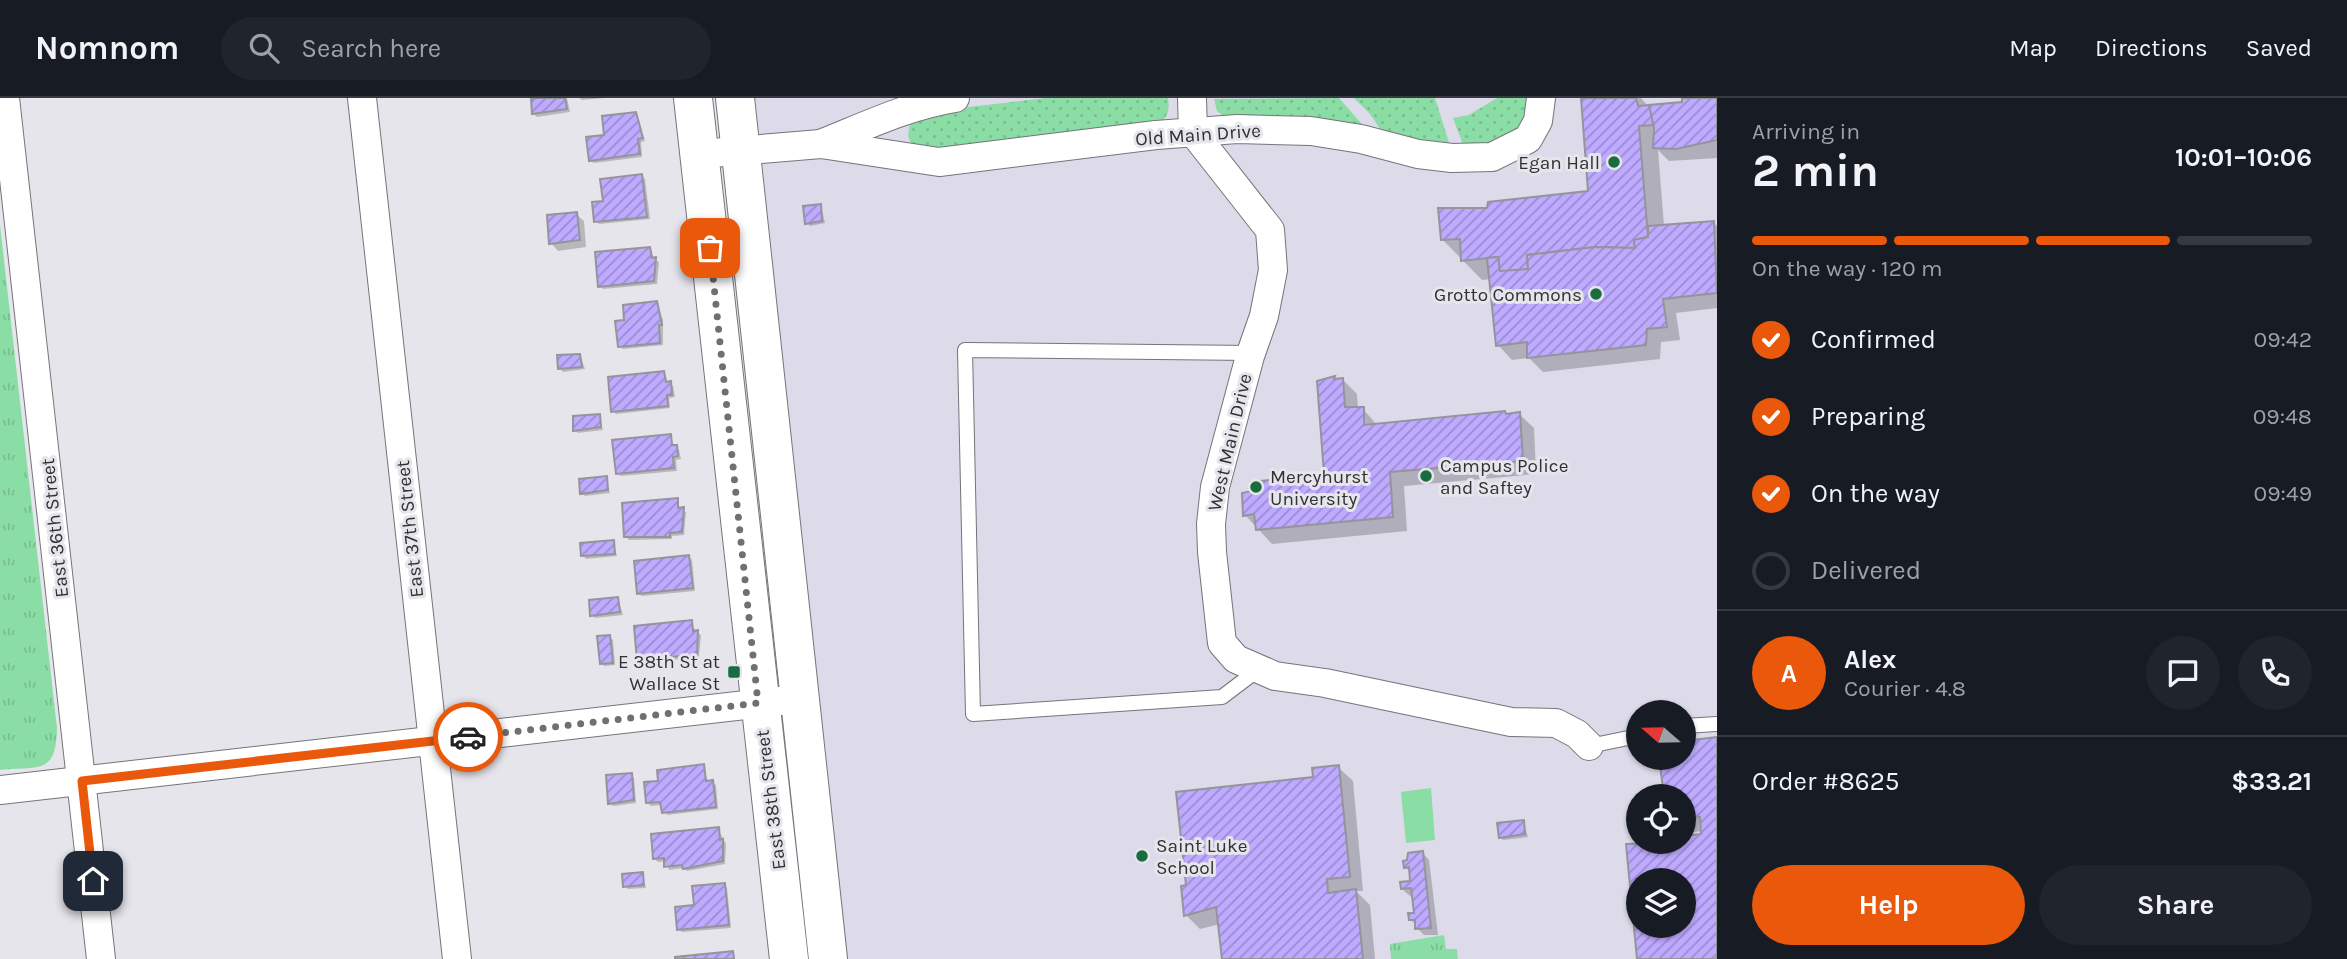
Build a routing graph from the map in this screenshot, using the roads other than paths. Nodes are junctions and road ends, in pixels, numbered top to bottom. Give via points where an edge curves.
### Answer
1 (5, 98) edge
2 (362, 98) edge
3 (693, 98) edge
4 (735, 98) edge
5 (955, 98) edge
6 (1192, 98) edge
7 (1541, 98) edge
8 (1193, 132) junction
9 (821, 144) junction
10 (740, 149) junction
11 (699, 154) junction
12 (1251, 353) junction
13 (1259, 669) junction
14 (801, 699) junction
15 (758, 703) junction
16 (1717, 724) edge
17 (1696, 725) edge
18 (1626, 738) edge
19 (432, 740) junction
20 (1589, 746) joint
21 (82, 781) junction
22 (0, 790) edge
23 (101, 959) edge
24 (457, 959) edge
25 (789, 959) edge
26 (828, 959) edge

1 - 21 street, East 36th Street
2 - 19 street, East 37th Street
3 - 11 main road, East 38th Street
4 - 10 main road
5 - 9 street, Old Main Drive via 907,108
6 - 8 street
7 - 8 street, Old Main Drive via 1538,121 1528,139 1492,158 1418,154 1311,131
8 - 9 street, Old Main Drive via 939,162
8 - 12 street, West Main Drive via 1270,230 1273,271
9 - 10 street, Old Main Drive
10 - 11 street, Old Main Drive
10 - 14 main road
11 - 15 main road, East 38th Street
12 - 13 street, West Main Drive via 1215,487 1211,524 1222,643 1236,659
12 - 13 lane via 965,349 973,714 1222,697
13 - 20 street, West Main Drive via 1275,676 1511,722 1556,723
14 - 15 street
14 - 26 main road
15 - 19 street
15 - 25 main road, East 38th Street
16 - 17 lane
18 - 20 lane
19 - 21 street
19 - 24 street, East 37th Street
21 - 22 street
21 - 23 street, East 36th Street

